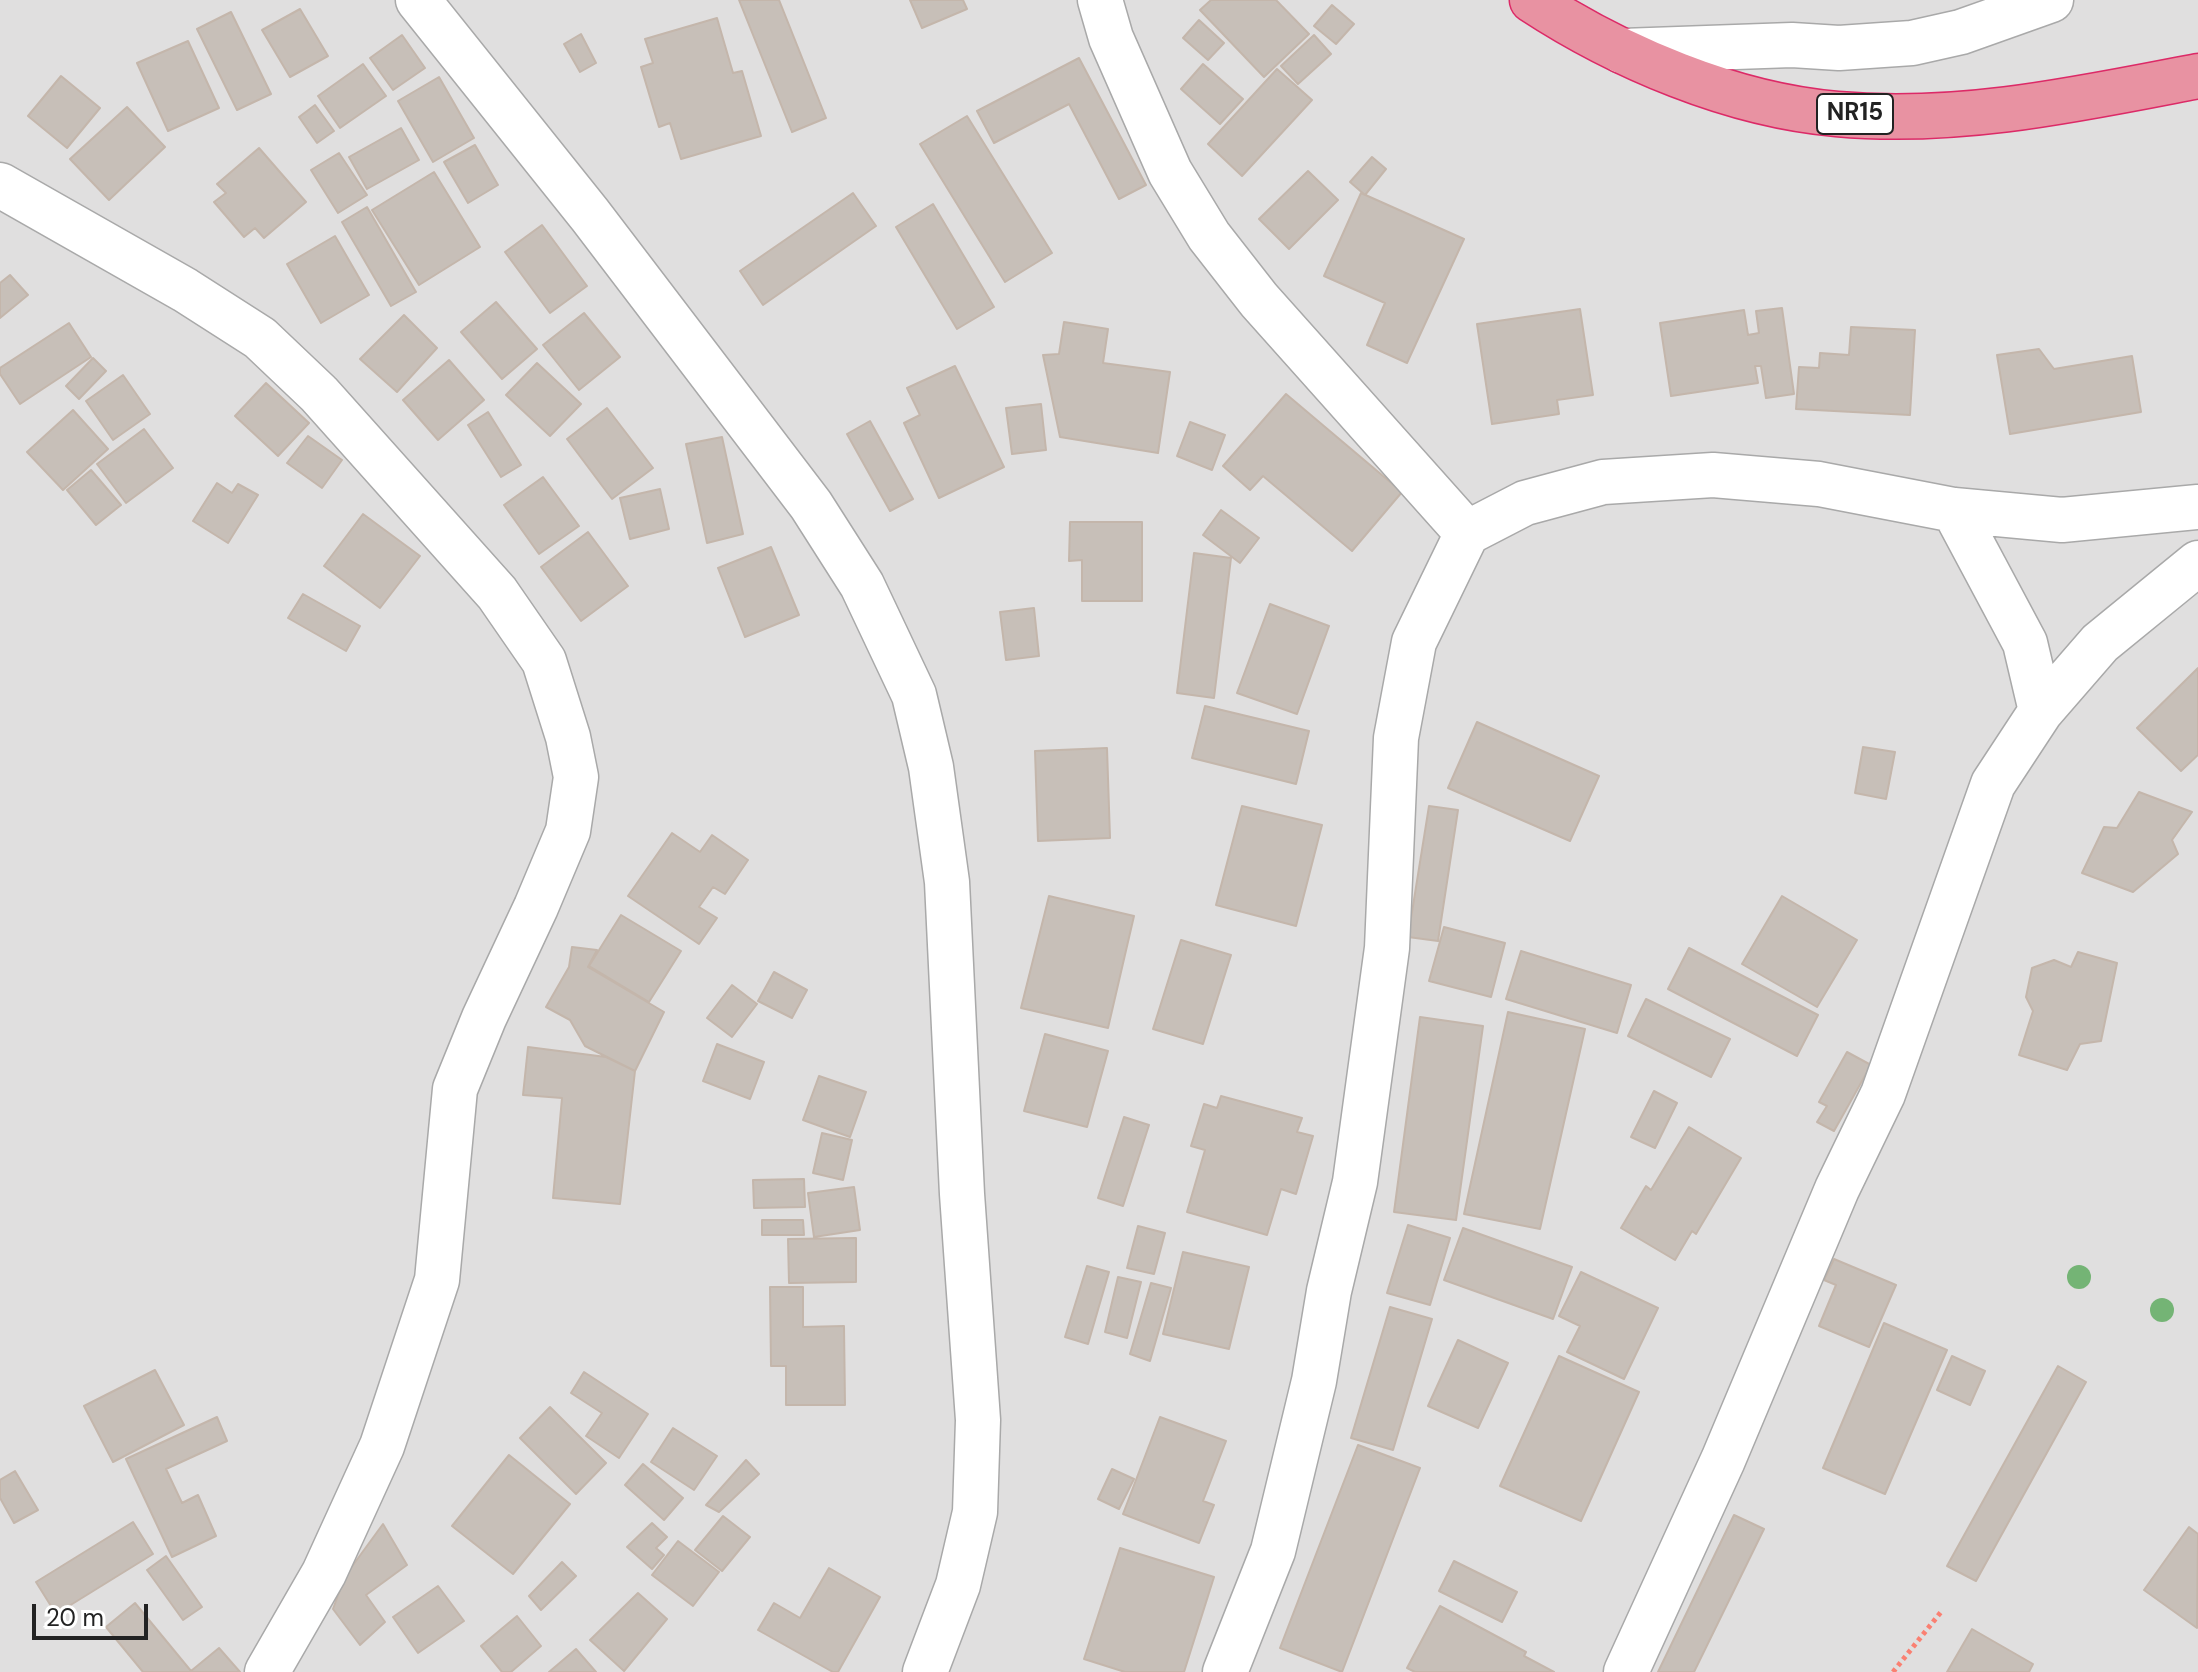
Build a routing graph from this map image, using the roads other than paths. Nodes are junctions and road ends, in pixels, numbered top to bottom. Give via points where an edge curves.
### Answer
1 (418, 0) edge
2 (1100, 0) edge
3 (1532, 0) edge
4 (2051, 0) edge
5 (1622, 51) junction
6 (2198, 76) edge
7 (0, 185) edge
8 (2198, 507) edge
9 (1954, 510) junction
10 (1467, 533) junction
11 (2198, 563) edge
12 (2041, 711) junction
13 (267, 1672) edge
14 (925, 1672) edge
15 (1225, 1672) edge
16 (1626, 1672) edge

1 - 14 street via 811,505 862,585 914,695 931,767 947,882 978,1420 975,1512 958,1585
2 - 10 street via 1111,38 1170,172 1209,236 1259,300
3 - 5 highway, NR15
4 - 5 street via 1912,43
5 - 6 highway, NR15 via 1725,91 1837,114 1986,112
7 - 13 street via 260,338 319,394 497,593 544,661 576,777 568,831 455,1089 437,1280 382,1446 324,1573
8 - 9 street via 2062,520
9 - 10 street via 1819,484 1713,475 1603,482 1525,503
9 - 12 street via 2025,643
10 - 15 street via 1414,642 1396,738 1387,948 1355,1182 1273,1551
11 - 12 street via 2100,643
12 - 16 street via 1993,784 1883,1094

